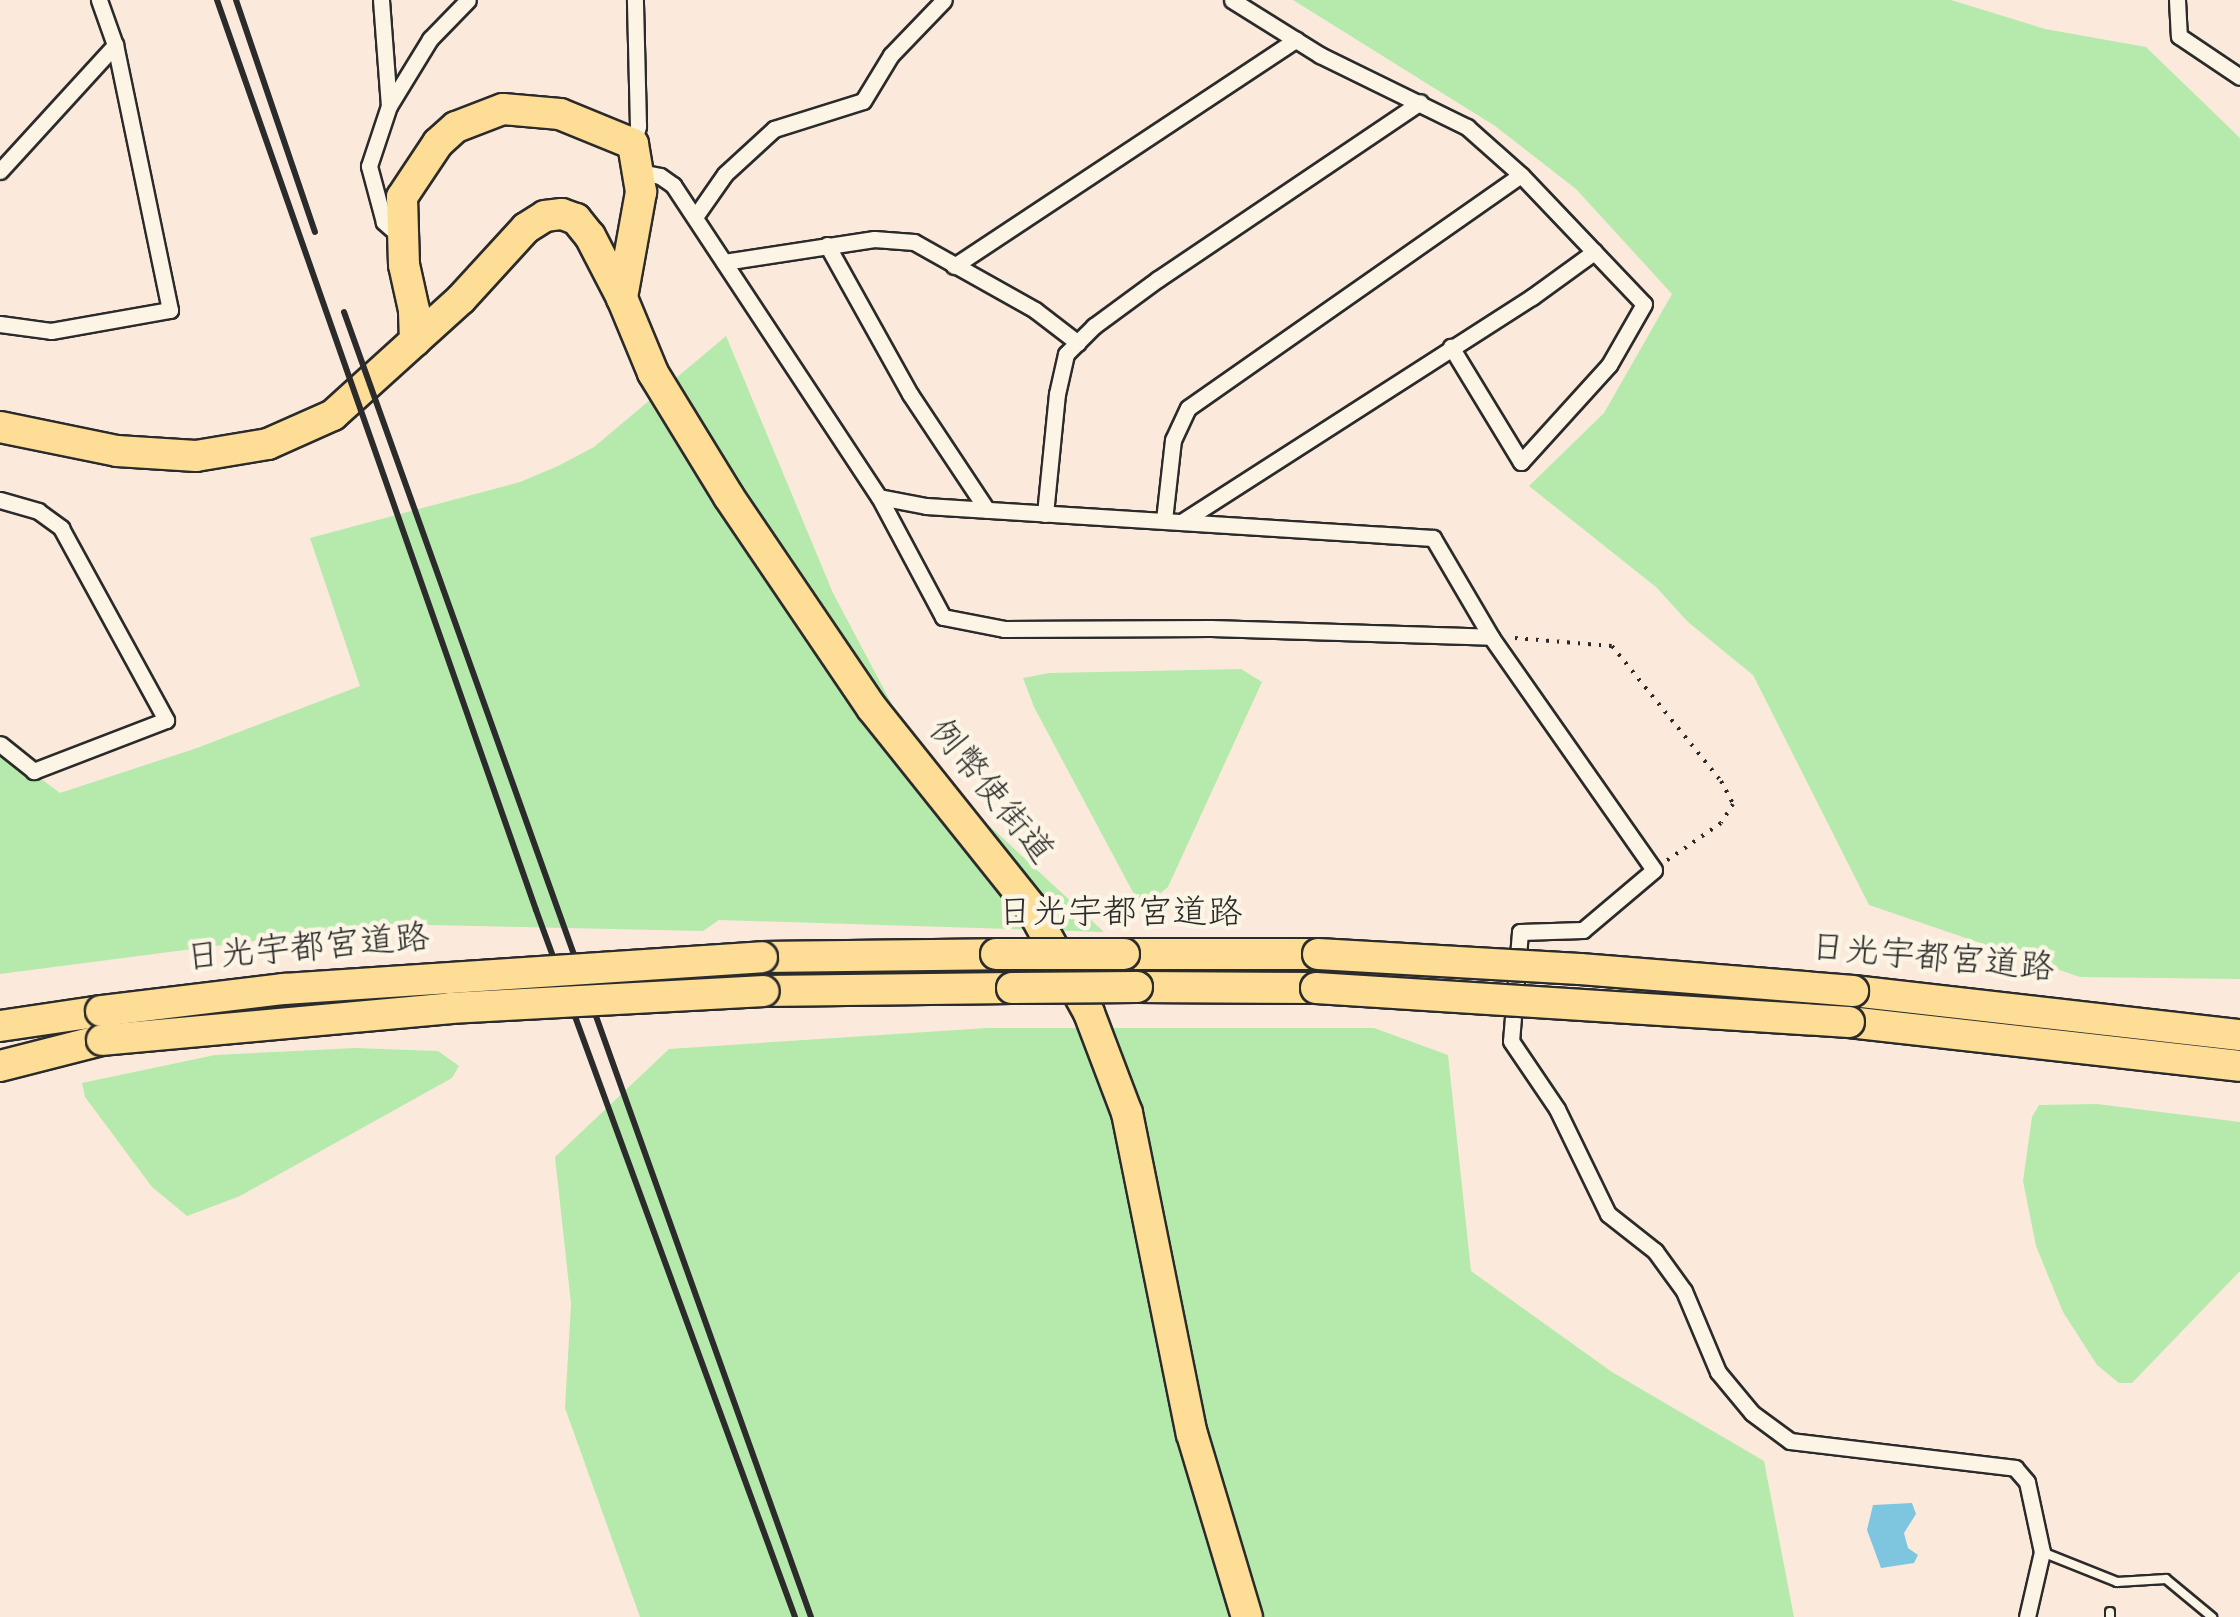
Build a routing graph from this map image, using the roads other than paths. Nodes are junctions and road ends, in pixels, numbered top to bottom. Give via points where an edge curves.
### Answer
1 (99, 0) edge
2 (381, 0) edge
3 (468, 0) edge
4 (635, 0) edge
5 (944, 0) edge
6 (1232, 0) edge
7 (2177, 0) edge
8 (1296, 40) junction
9 (116, 46) junction
10 (2240, 77) edge
11 (1420, 102) junction
12 (389, 106) junction
13 (637, 158) junction
14 (0, 170) edge
15 (1521, 174) junction
16 (695, 217) junction
17 (401, 236) junction
18 (827, 245) junction
19 (1594, 252) junction
20 (724, 262) junction
21 (954, 266) junction
22 (622, 298) junction
23 (0, 324) edge
24 (415, 340) junction
25 (1078, 343) junction
26 (1451, 347) junction
27 (0, 427) edge
28 (878, 497) junction
29 (0, 500) edge
30 (987, 510) junction
31 (1045, 514) junction
32 (1164, 520) junction
33 (1183, 521) junction
34 (1492, 636) junction
35 (0, 744) edge
36 (1851, 1007) junction
37 (101, 1025) junction
38 (0, 1026) edge
39 (2240, 1034) edge
40 (0, 1056) edge
41 (0, 1066) edge
42 (2240, 1066) edge
43 (2042, 1552) junction
44 (1247, 1617) edge
45 (2027, 1617) edge
46 (2212, 1617) edge

1 - 9 street
2 - 12 street
3 - 12 street via 430,39
4 - 13 street
5 - 16 street via 891,55 862,101 774,129 724,174
6 - 8 street
7 - 10 street via 2180,36
8 - 11 street
8 - 21 street
9 - 14 street
9 - 23 street via 170,310 51,332
11 - 15 street via 1467,127
11 - 25 street via 1158,279
12 - 17 street via 369,166 384,222
13 - 16 street via 672,185
13 - 17 highway via 607,130 534,109 478,116 421,161 402,197
13 - 22 highway via 636,235
15 - 19 street
15 - 32 street via 1188,408 1172,440
16 - 20 street
17 - 24 highway
18 - 20 street
18 - 21 street via 914,242
18 - 30 street via 910,394
19 - 26 street
19 - 26 street via 1644,304 1609,366 1520,462
20 - 28 street
21 - 25 street via 1036,310
22 - 24 highway, 例幣使街道 via 576,219 545,216
22 - 44 highway, 例幣使街道 via 653,373 728,497 872,708 1030,906 1089,1014 1128,1113 1192,1434
24 - 27 highway, 例幣使街道 via 333,415 268,444 176,455 117,451
25 - 31 street via 1066,354 1057,394
26 - 33 street
28 - 30 street
28 - 34 street via 943,617 1004,629
29 - 35 street via 38,511 61,528 166,720 34,771
30 - 31 street
31 - 32 street
32 - 33 street
33 - 34 street via 1432,538
34 - 43 street via 1654,870 1582,930 1520,932 1510,1041 1557,1109 1608,1214 1655,1251 1684,1291 1718,1372 1752,1413 1790,1441 2015,1468 2027,1482
36 - 37 highway, 日光宇都宮道路, bridge via 1316,988 1012,988 764,991
36 - 37 highway, 日光宇都宮道路, bridge via 1318,954 996,954 762,957 338,984
36 - 39 highway, 日光宇都宮道路
36 - 42 highway, 日光宇都宮道路
37 - 38 highway, 日光宇都宮道路
37 - 40 highway, 日光宇都宮道路
37 - 41 highway
43 - 45 street
43 - 46 lane via 2117,1582 2166,1579

